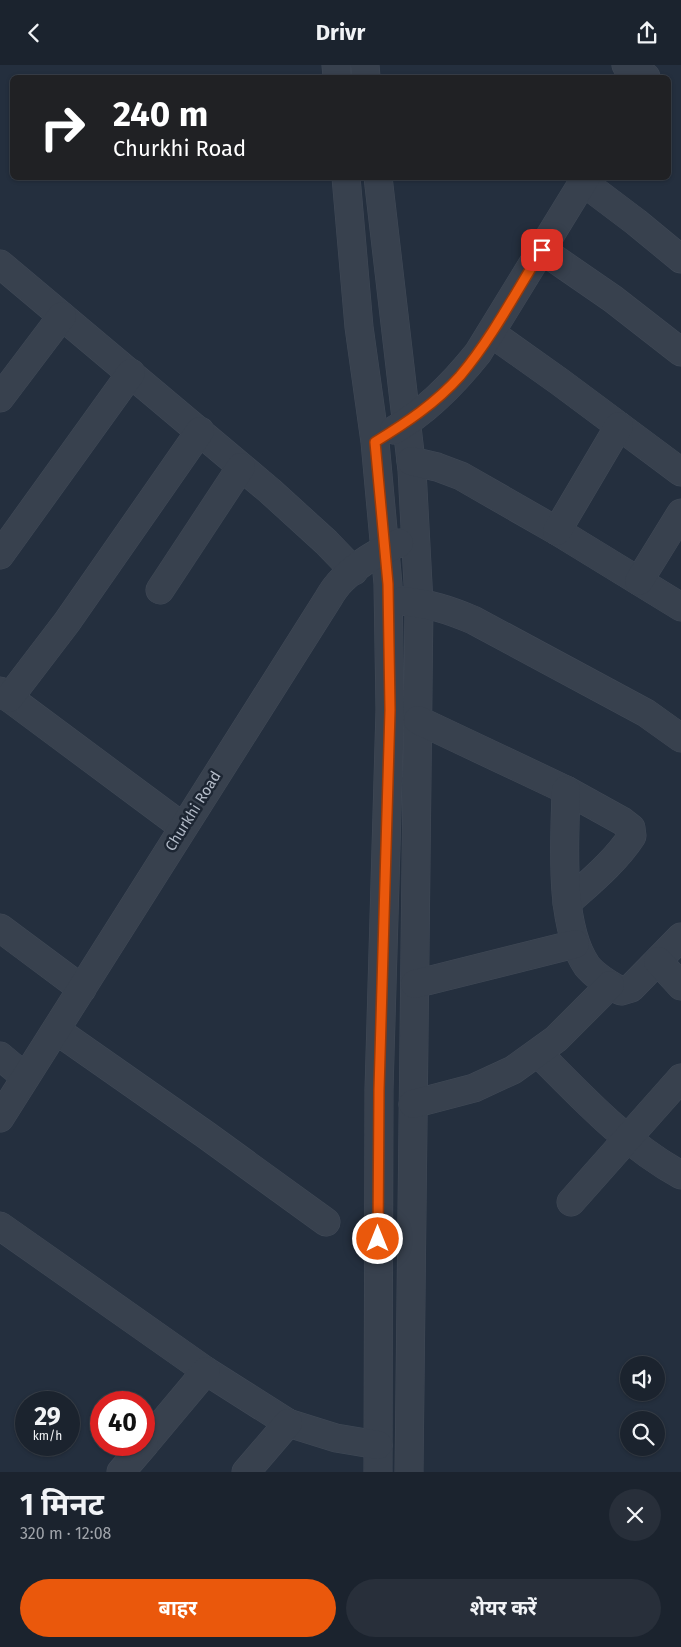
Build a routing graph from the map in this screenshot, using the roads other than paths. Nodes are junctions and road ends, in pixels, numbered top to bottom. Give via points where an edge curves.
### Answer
1 (626, 65) edge
2 (644, 75) edge
3 (346, 180) edge
4 (378, 180) edge
5 (585, 180) edge
6 (542, 250) junction
7 (681, 259) edge
8 (0, 264) edge
9 (62, 316) junction
10 (491, 333) junction
11 (681, 352) edge
12 (131, 373) junction
13 (0, 398) edge
14 (407, 423) junction
15 (619, 426) junction
16 (200, 431) junction
17 (375, 442) junction
18 (410, 461) junction
19 (242, 467) junction
20 (681, 472) edge
21 (681, 513) edge
22 (557, 531) junction
23 (416, 535) junction
24 (385, 549) junction
25 (0, 555) edge
26 (354, 571) junction
27 (640, 581) junction
28 (160, 590) dead end
29 (389, 600) junction
30 (419, 603) junction
31 (681, 607) edge
32 (4, 694) edge
33 (418, 720) junction
34 (681, 738) edge
35 (566, 790) junction
36 (183, 827) junction
37 (567, 903) junction
38 (0, 928) edge
39 (681, 937) edge
40 (575, 944) junction
41 (658, 961) junction
42 (415, 984) junction
43 (610, 985) junction
44 (681, 986) edge
45 (82, 989) junction
46 (56, 1030) junction
47 (538, 1053) junction
48 (0, 1056) edge
49 (25, 1077) junction
50 (681, 1078) edge
51 (413, 1104) junction
52 (0, 1118) edge
53 (628, 1138) junction
54 (681, 1174) edge
55 (571, 1201) dead end
56 (326, 1222) dead end
57 (0, 1226) edge
58 (206, 1371) junction
59 (288, 1423) junction
60 (155, 1432) edge
61 (378, 1445) junction
62 (135, 1456) edge
63 (121, 1472) edge
64 (246, 1472) edge
65 (378, 1472) edge
66 (410, 1472) edge

1 - 2 street
3 - 17 street via 359,327
4 - 14 street
5 - 6 street
5 - 7 street
6 - 10 street
6 - 11 street
8 - 9 street
9 - 12 street
9 - 13 street
10 - 14 street via 459,377
10 - 15 street
12 - 16 street
12 - 25 street
14 - 17 street
14 - 18 street
15 - 20 street
15 - 22 street
16 - 19 street
16 - 32 street via 68,622
17 - 24 street
18 - 22 street via 461,476
18 - 23 street
19 - 26 street
19 - 28 street
21 - 27 street
22 - 27 street
23 - 24 street, Churkhi Road
23 - 30 street
24 - 26 street, Churkhi Road
24 - 29 street
26 - 36 street, Churkhi Road via 342,580 328,599
27 - 31 street
29 - 30 street
29 - 61 street via 390,710 379,1090
30 - 33 street
30 - 34 street via 447,609 473,620 646,713
32 - 36 street
33 - 35 street
33 - 42 street
35 - 37 street
35 - 37 street via 622,821 631,828 632,837
36 - 45 street, Churkhi Road
37 - 40 street
38 - 45 street
39 - 41 street
40 - 42 street
40 - 43 street via 588,967
41 - 43 street via 631,988 621,991
41 - 44 street
42 - 51 street
43 - 47 street
45 - 46 street, Churkhi Road
46 - 49 street, Churkhi Road
46 - 56 street
47 - 51 street via 474,1089
47 - 53 street via 588,1104
48 - 49 street
49 - 52 street, Churkhi Road
50 - 53 street
51 - 66 street
53 - 54 street
53 - 55 street
57 - 58 street
58 - 59 street
58 - 60 street
59 - 61 street via 336,1438
59 - 64 street
61 - 65 street
62 - 63 street

